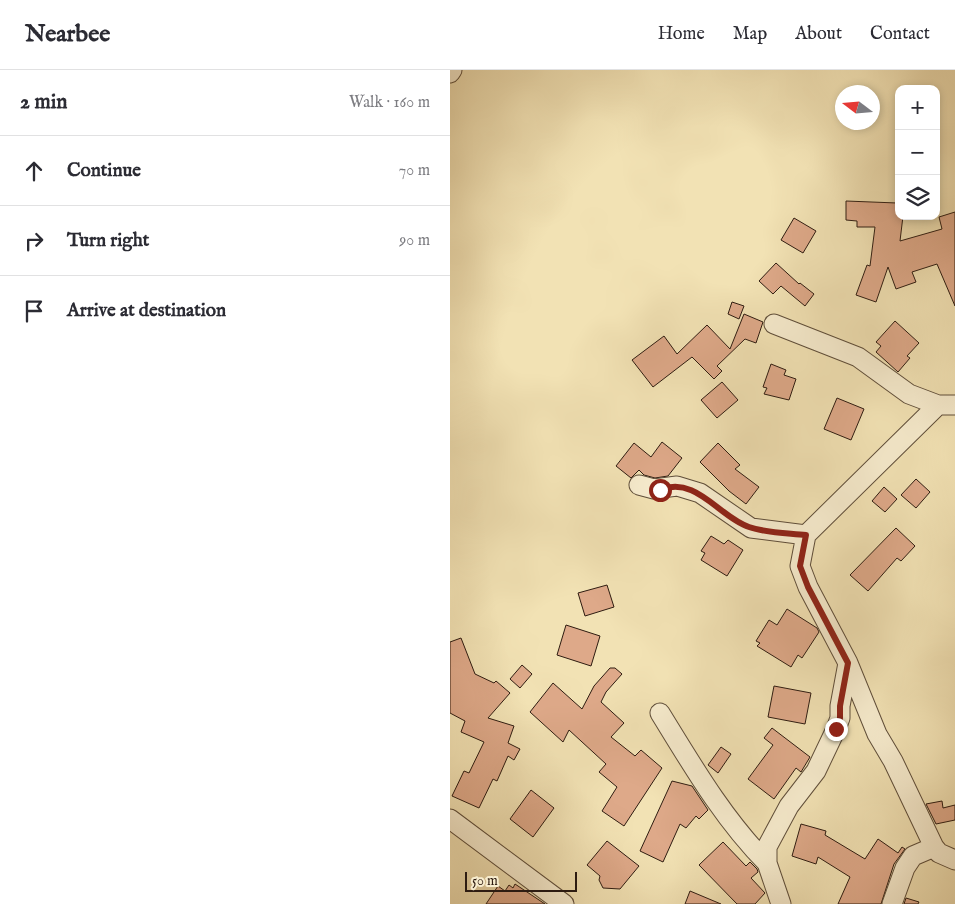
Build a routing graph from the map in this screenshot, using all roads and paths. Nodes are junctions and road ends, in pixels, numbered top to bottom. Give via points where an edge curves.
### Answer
1 (774, 324) dead end
2 (947, 405) edge
3 (639, 484) dead end
4 (806, 535) junction
5 (848, 663) junction
6 (660, 713) dead end
7 (450, 819) edge
8 (934, 847) junction
9 (955, 860) edge
10 (767, 863) junction
11 (564, 904) edge
12 (781, 904) edge
13 (892, 904) edge

1 - 2 street via 858,357 909,394
2 - 4 street
3 - 4 street via 660,490 677,486 700,493 751,528
4 - 5 street via 800,566
5 - 8 street via 877,734
5 - 10 street via 836,729 816,771 789,806 767,847
6 - 10 street via 700,777 748,844
7 - 11 street
8 - 9 street
8 - 13 street via 914,856 905,868
10 - 12 street

